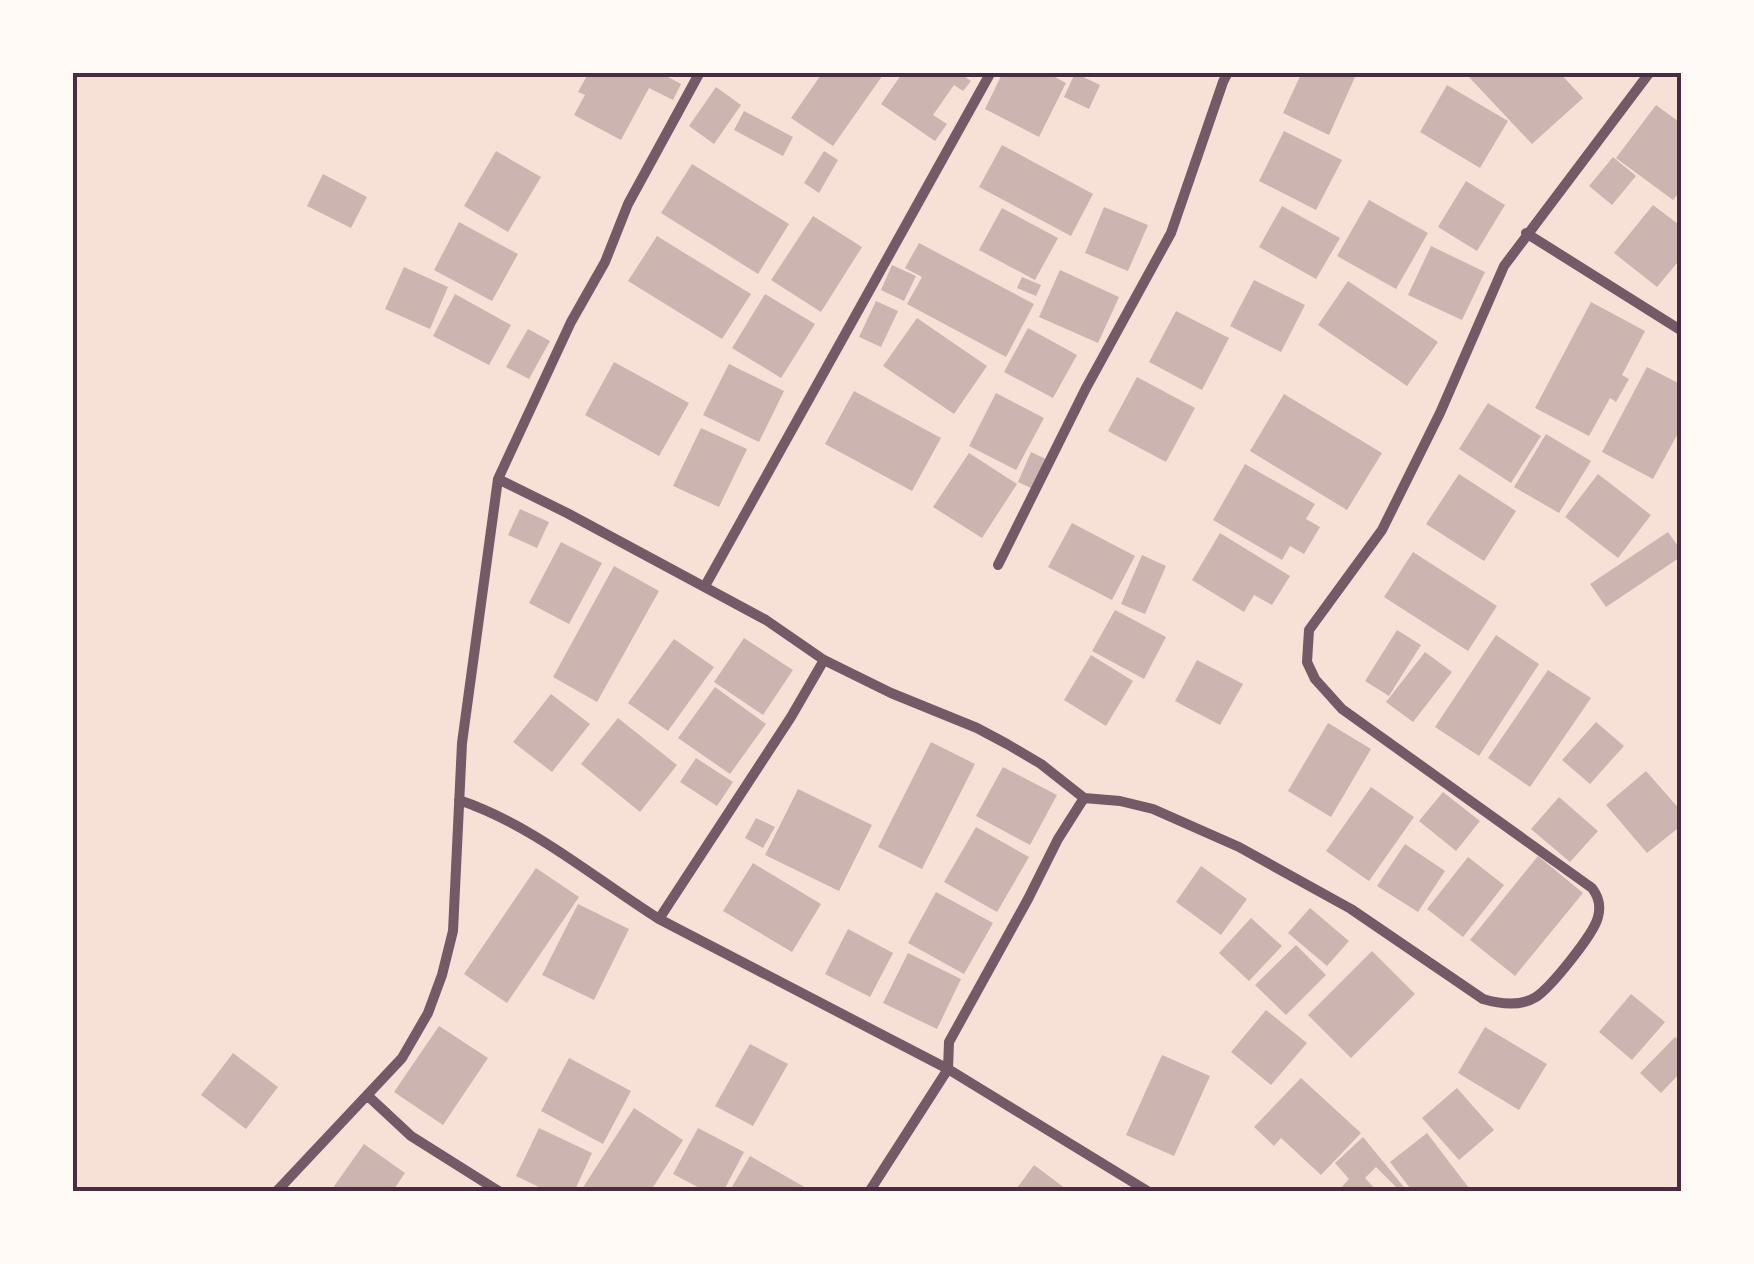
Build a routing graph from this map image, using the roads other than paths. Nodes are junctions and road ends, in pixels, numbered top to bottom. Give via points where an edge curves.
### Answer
1 (700, 72) edge
2 (991, 72) edge
3 (1228, 72) edge
4 (1650, 72) edge
5 (1526, 234) junction
6 (1682, 330) edge
7 (498, 479) junction
8 (998, 565) dead end
9 (705, 586) junction
10 (824, 660) junction
11 (1084, 798) junction
12 (459, 800) junction
13 (659, 918) junction
14 (948, 1069) junction
15 (367, 1094) junction
16 (276, 1192) edge
17 (500, 1192) edge
18 (868, 1192) edge
19 (1149, 1192) edge

1 - 7 street via 628,204
2 - 9 street
3 - 8 street via 1171,233
4 - 5 street
5 - 6 street
5 - 11 street via 1504,266 1382,530 1309,630 1307,662 1342,709 1592,888 1599,897 1598,918 1574,954 1534,998 1495,1003 1351,908 1238,847 1153,809
7 - 9 street
7 - 12 street
9 - 10 street
10 - 11 street via 1007,744
10 - 13 street
11 - 14 street via 949,1042
12 - 13 street via 511,822
12 - 15 street via 453,931 442,975 402,1058
13 - 14 street
14 - 18 street
14 - 19 street
15 - 16 street
15 - 17 street via 411,1136

